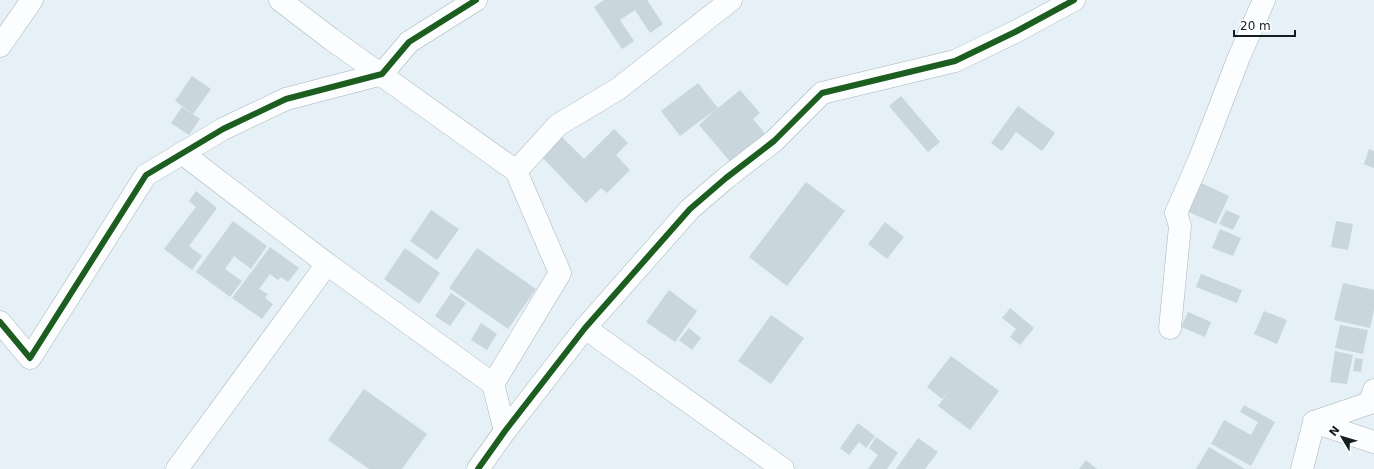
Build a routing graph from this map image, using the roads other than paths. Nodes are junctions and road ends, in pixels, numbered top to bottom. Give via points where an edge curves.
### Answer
1 (32, 0) edge
2 (280, 0) edge
3 (476, 0) edge
4 (731, 0) edge
5 (1074, 0) edge
6 (1264, 0) edge
7 (0, 46) edge
8 (382, 74) junction
9 (182, 154) junction
10 (516, 171) junction
11 (327, 264) junction
12 (0, 322) edge
13 (585, 328) junction
14 (1170, 328) dead end
15 (493, 384) junction
16 (1374, 390) edge
17 (1314, 422) junction
18 (505, 430) junction
19 (1374, 442) edge
20 (177, 469) edge
21 (478, 469) edge
22 (783, 469) edge
23 (1302, 469) edge

1 - 7 street
2 - 8 street
3 - 8 street via 409,42
4 - 10 street via 618,89 558,126
5 - 13 street via 1016,32 955,61 822,93 774,141 690,209
6 - 14 street via 1176,213 1180,226
8 - 9 street via 286,99 223,129
8 - 10 street
9 - 11 street
9 - 12 street via 146,175 30,358
10 - 15 street via 560,273
11 - 15 street
11 - 20 street
13 - 18 street
13 - 22 street
15 - 18 street
16 - 17 street via 1370,403
17 - 19 street
17 - 23 street
18 - 21 street

